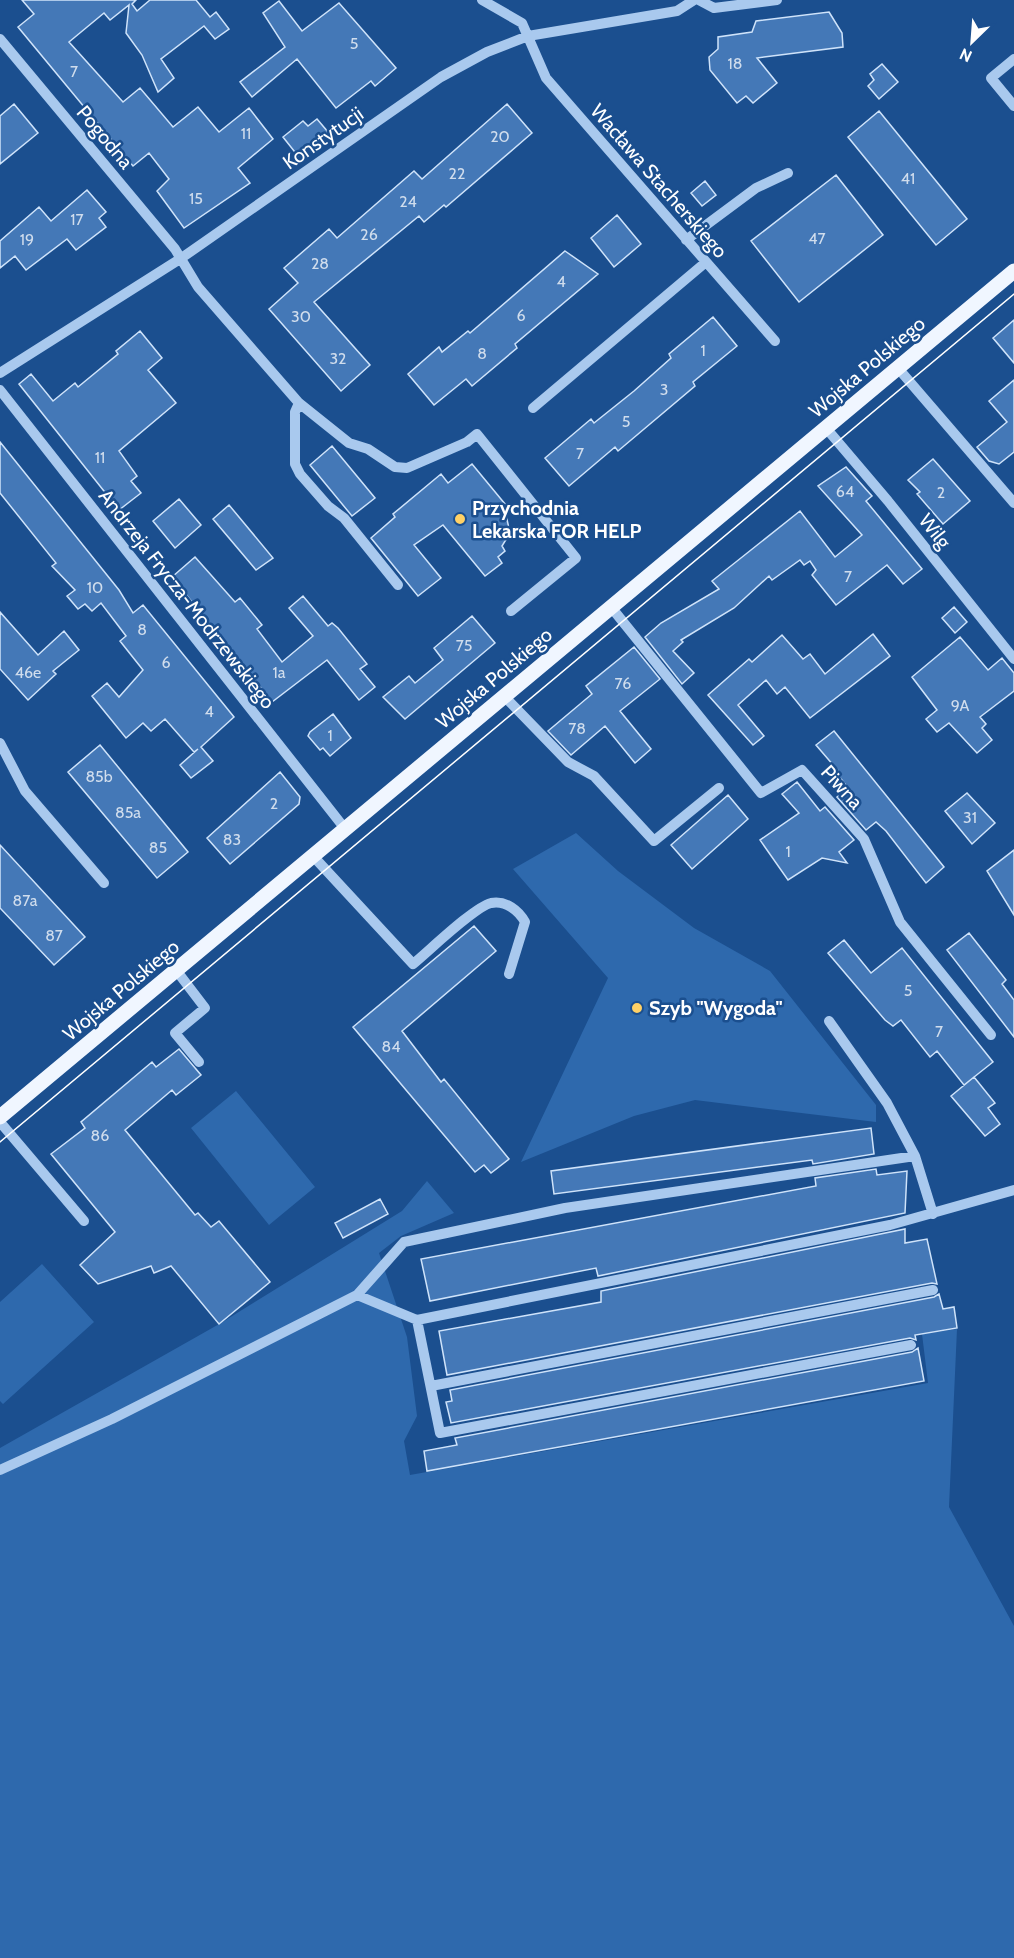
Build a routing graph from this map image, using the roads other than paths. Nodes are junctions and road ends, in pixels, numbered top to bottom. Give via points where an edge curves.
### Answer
1 (482, 0) edge
2 (694, 0) edge
3 (699, 0) edge
4 (777, 0) edge
5 (528, 36) junction
6 (0, 39) edge
7 (1014, 58) edge
8 (1014, 106) edge
9 (788, 172) dead end
10 (686, 240) junction
11 (180, 259) junction
12 (706, 261) junction
13 (1014, 271) edge
14 (775, 341) dead end
15 (897, 368) junction
16 (0, 373) edge
17 (0, 390) edge
18 (299, 403) junction
19 (533, 408) dead end
20 (826, 428) junction
21 (1014, 503) edge
22 (398, 585) dead end
23 (611, 607) junction
24 (511, 611) dead end
25 (1014, 659) edge
26 (504, 696) junction
27 (0, 743) edge
28 (719, 788) dead end
29 (346, 830) junction
30 (313, 856) junction
31 (104, 883) dead end
32 (176, 970) junction
33 (509, 974) dead end
34 (829, 1022) dead end
35 (991, 1035) dead end
36 (199, 1062) dead end
37 (0, 1118) edge
38 (0, 1122) edge
39 (915, 1155) junction
40 (1014, 1190) edge
41 (933, 1214) junction
42 (84, 1221) dead end
43 (933, 1290) dead end
44 (357, 1295) junction
45 (417, 1320) junction
46 (911, 1345) dead end
47 (431, 1386) junction
48 (0, 1470) edge

1 - 5 street via 522,23
2 - 5 street, Konstytucji via 677,11
3 - 4 street via 714,8
5 - 10 street, Wacława Stacherskiego via 546,78
5 - 11 street, Konstytucji via 487,52 441,77
6 - 11 street, Pogodna
7 - 8 street via 991,78
9 - 10 street via 756,188
10 - 12 street, Wacława Stacherskiego
11 - 16 street, Konstytucji
11 - 18 street, Pogodna via 198,287
12 - 14 street, Wacława Stacherskiego
12 - 19 street
13 - 15 main road, Wojska Polskiego
15 - 20 main road, Wojska Polskiego
15 - 21 street
17 - 29 street, Andrzeja Frycza-Modrzewskiego
18 - 22 street via 295,412 295,464 300,474 344,518
18 - 24 street, Pogodna via 349,443 368,449 395,466 407,468 477,434 576,558
20 - 23 main road, Wojska Polskiego
20 - 25 street, Wilg
23 - 26 main road, Wojska Polskiego
23 - 35 street, Piwna via 761,793 802,770 864,839 900,922
26 - 28 street via 568,762 594,776 654,841
26 - 29 main road, Wojska Polskiego
27 - 31 street via 25,791
29 - 30 main road, Wojska Polskiego
30 - 32 main road, Wojska Polskiego
30 - 33 street via 413,964 491,903 519,912 525,922
32 - 36 street via 205,1008 175,1033
32 - 37 main road, Wojska Polskiego
34 - 39 street via 887,1103
38 - 42 street
39 - 41 street
39 - 44 street via 565,1208 404,1242
40 - 41 street
41 - 45 street
43 - 47 street
44 - 45 street
44 - 48 street via 112,1419
45 - 47 street
46 - 47 street via 440,1433

